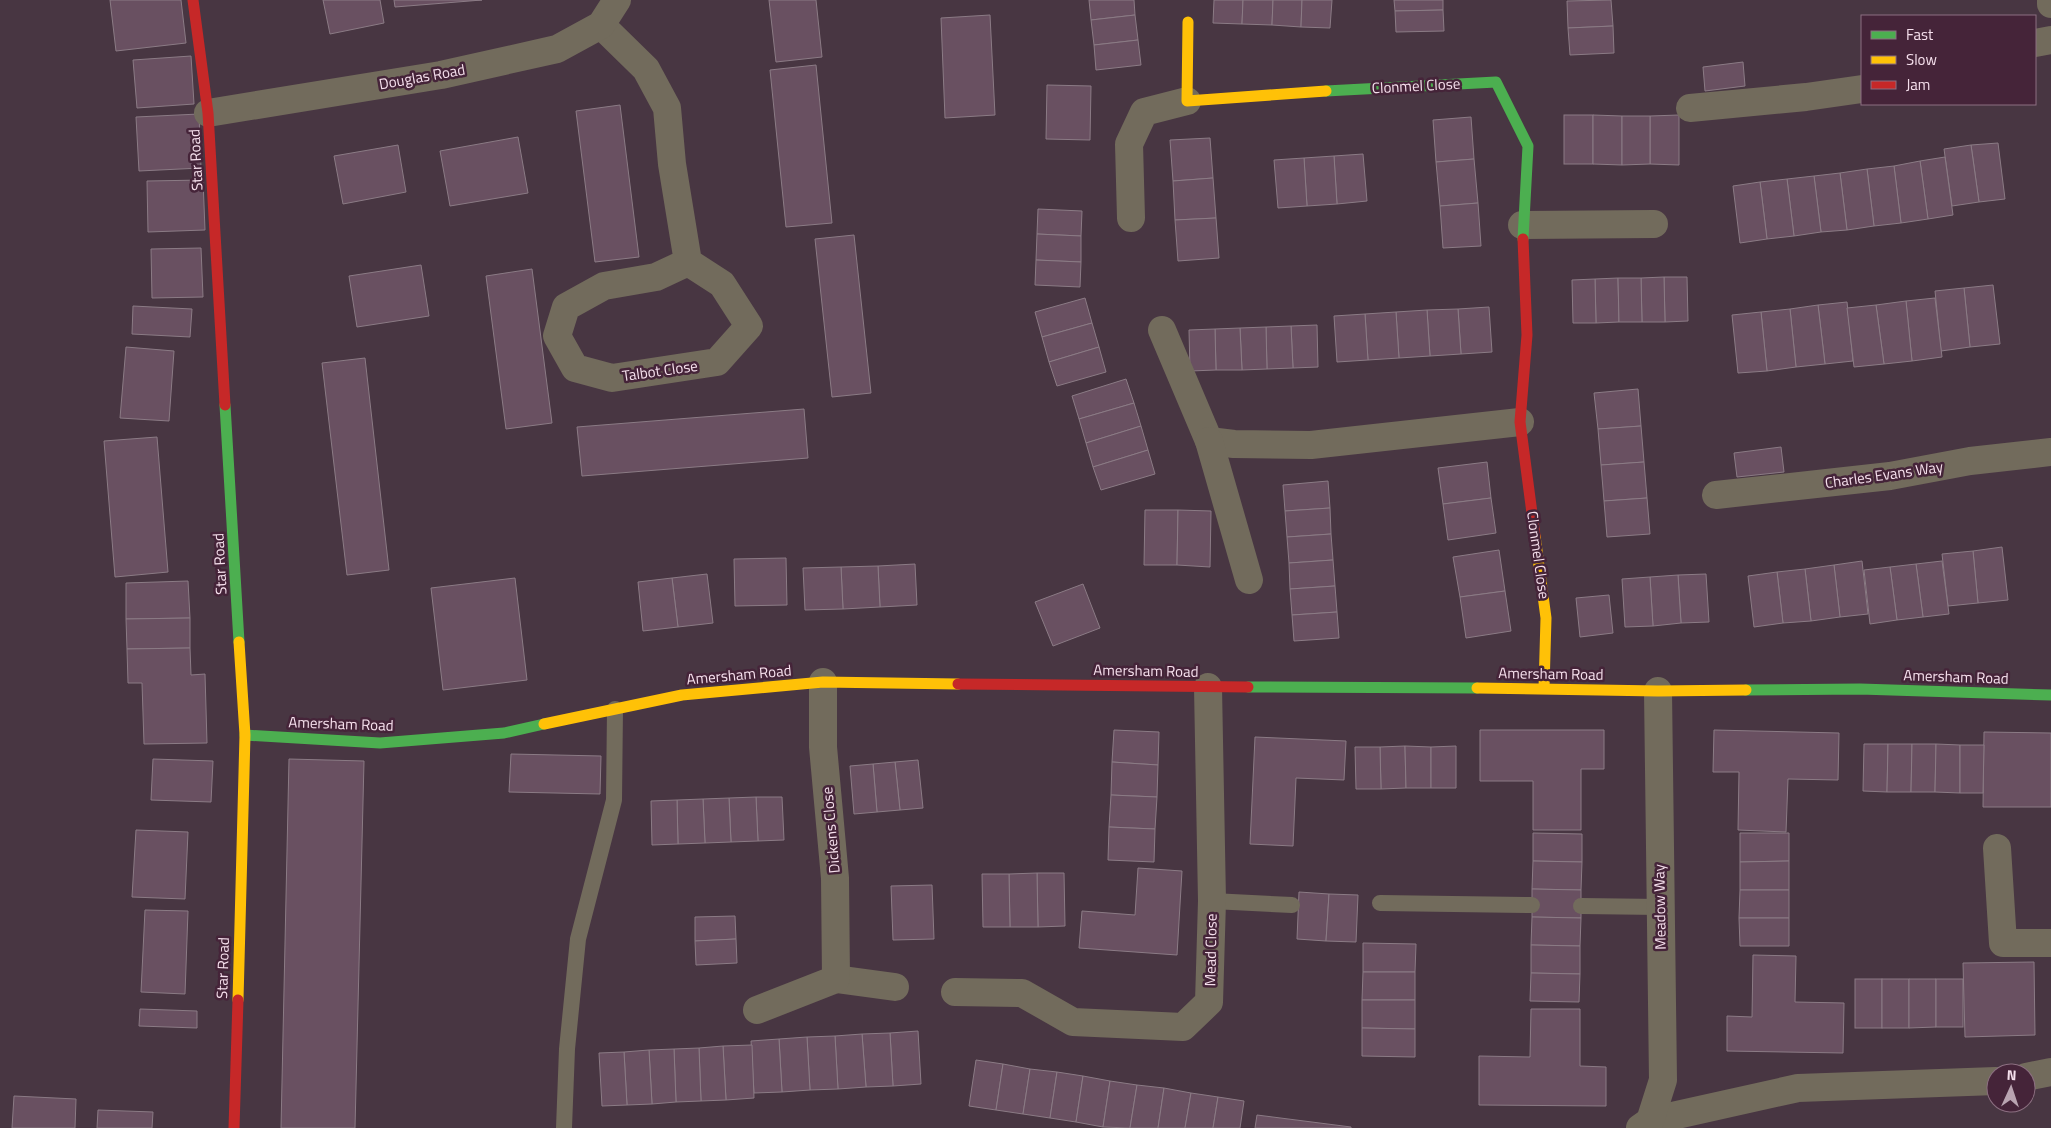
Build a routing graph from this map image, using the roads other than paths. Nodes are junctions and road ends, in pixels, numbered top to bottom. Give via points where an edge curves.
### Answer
1 (193, 0) edge
2 (617, 0) edge
3 (2050, 0) edge
4 (2051, 4) edge
5 (1188, 22) dead end
6 (601, 25) junction
7 (2051, 40) edge
8 (2036, 43) edge
9 (1861, 89) edge
10 (1187, 101) junction
11 (1690, 108) dead end
12 (208, 113) junction
13 (1131, 218) dead end
14 (1654, 224) dead end
15 (1522, 225) junction
16 (688, 262) junction
17 (1162, 330) dead end
18 (1520, 422) junction
19 (1209, 440) junction
20 (2051, 452) edge
21 (1716, 495) dead end
22 (1249, 580) dead end
23 (823, 682) junction
24 (1208, 687) junction
25 (1544, 688) junction
26 (1658, 691) junction
27 (2051, 695) edge
28 (615, 709) junction
29 (245, 735) junction
30 (1997, 848) dead end
31 (1212, 901) junction
32 (1380, 903) dead end
33 (1292, 905) dead end
34 (1532, 905) dead end
35 (1581, 906) dead end
36 (1660, 907) junction
37 (2051, 943) edge
38 (836, 979) junction
39 (895, 987) dead end
40 (955, 992) dead end
41 (757, 1010) dead end
42 (2051, 1072) edge
43 (2036, 1075) edge
44 (1986, 1081) edge
45 (1645, 1124) edge
46 (234, 1128) edge
47 (564, 1128) edge

1 - 12 street, Star Road
2 - 6 street, Douglas Road
3 - 4 street
5 - 10 street
6 - 12 street, Douglas Road via 557,49 441,75
6 - 16 street via 646,69 667,108 672,164
7 - 8 street
9 - 11 street
10 - 13 street, Clonmel Close via 1144,112 1129,144
10 - 15 street, Clonmel Close via 1496,82 1528,146
12 - 29 street, Star Road
14 - 15 street
15 - 18 street, Clonmel Close via 1527,335
16 - 16 street, Talbot Close via 722,284 749,326 717,362 612,378 575,368 557,336 566,307 604,286 656,277
17 - 19 street
18 - 19 street via 1311,445 1234,444
18 - 25 street, Clonmel Close via 1546,618
19 - 22 street
20 - 21 street, Charles Evans Way via 1970,461 1890,476
23 - 24 street, Amersham Road
23 - 28 street, Amersham Road via 682,695
23 - 38 street, Dickens Close via 823,747 836,878
24 - 25 street, Amersham Road
24 - 31 street, Mead Close
25 - 26 street, Amersham Road
26 - 27 street, Amersham Road via 1860,689
26 - 36 street, Meadow Way
28 - 29 street, Amersham Road via 504,733 380,743
28 - 47 lane via 614,800 578,939 567,1049
29 - 46 street, Star Road
30 - 37 street via 2003,943
31 - 33 lane
31 - 40 street, Mead Close via 1209,1002 1182,1027 1073,1022 1022,993
32 - 34 lane
35 - 36 lane
36 - 45 street, Meadow Way via 1663,1080
38 - 39 street
38 - 41 street
42 - 43 street
44 - 45 street, Meadow Way via 1798,1088

